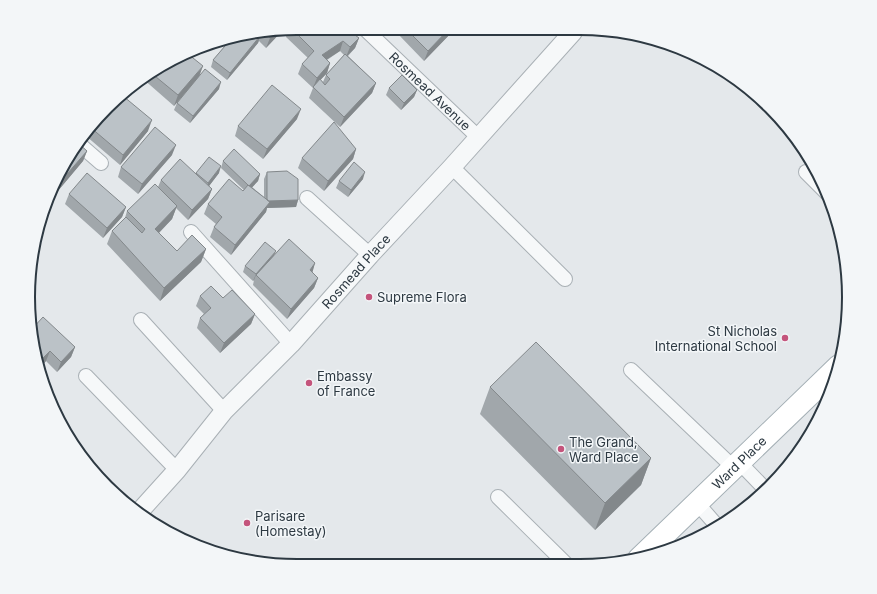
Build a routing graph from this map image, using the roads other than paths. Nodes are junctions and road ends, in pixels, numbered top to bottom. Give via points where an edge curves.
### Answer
1 (371, 35) edge
2 (570, 35) edge
3 (478, 137) junction
4 (82, 147) edge
5 (101, 163) dead end
6 (452, 167) junction
7 (806, 172) dead end
8 (815, 181) edge
9 (307, 198) dead end
10 (191, 232) dead end
11 (370, 255) junction
12 (565, 280) dead end
13 (141, 320) dead end
14 (291, 344) junction
15 (631, 370) dead end
16 (86, 376) dead end
17 (825, 390) edge
18 (224, 411) junction
19 (736, 465) junction
20 (177, 470) junction
21 (761, 486) edge
22 (498, 497) dead end
23 (697, 503) junction
24 (142, 508) edge
25 (714, 522) edge
26 (648, 550) edge
27 (561, 559) edge

1 - 3 street, Rosmead Avenue
2 - 3 street, Rosmead Place
3 - 6 street, Rosmead Place
4 - 5 street
6 - 11 street, Rosmead Place
6 - 12 street
7 - 8 street
9 - 11 street
10 - 14 street
11 - 14 street, Rosmead Place
13 - 18 street
14 - 18 street, Rosmead Place
15 - 19 street
16 - 20 street
17 - 19 main road, Ward Place
18 - 20 street, Rosmead Place
19 - 21 street
19 - 23 main road, Ward Place
20 - 24 street, Rosmead Place
22 - 27 street
23 - 25 street
23 - 26 main road, Ward Place

